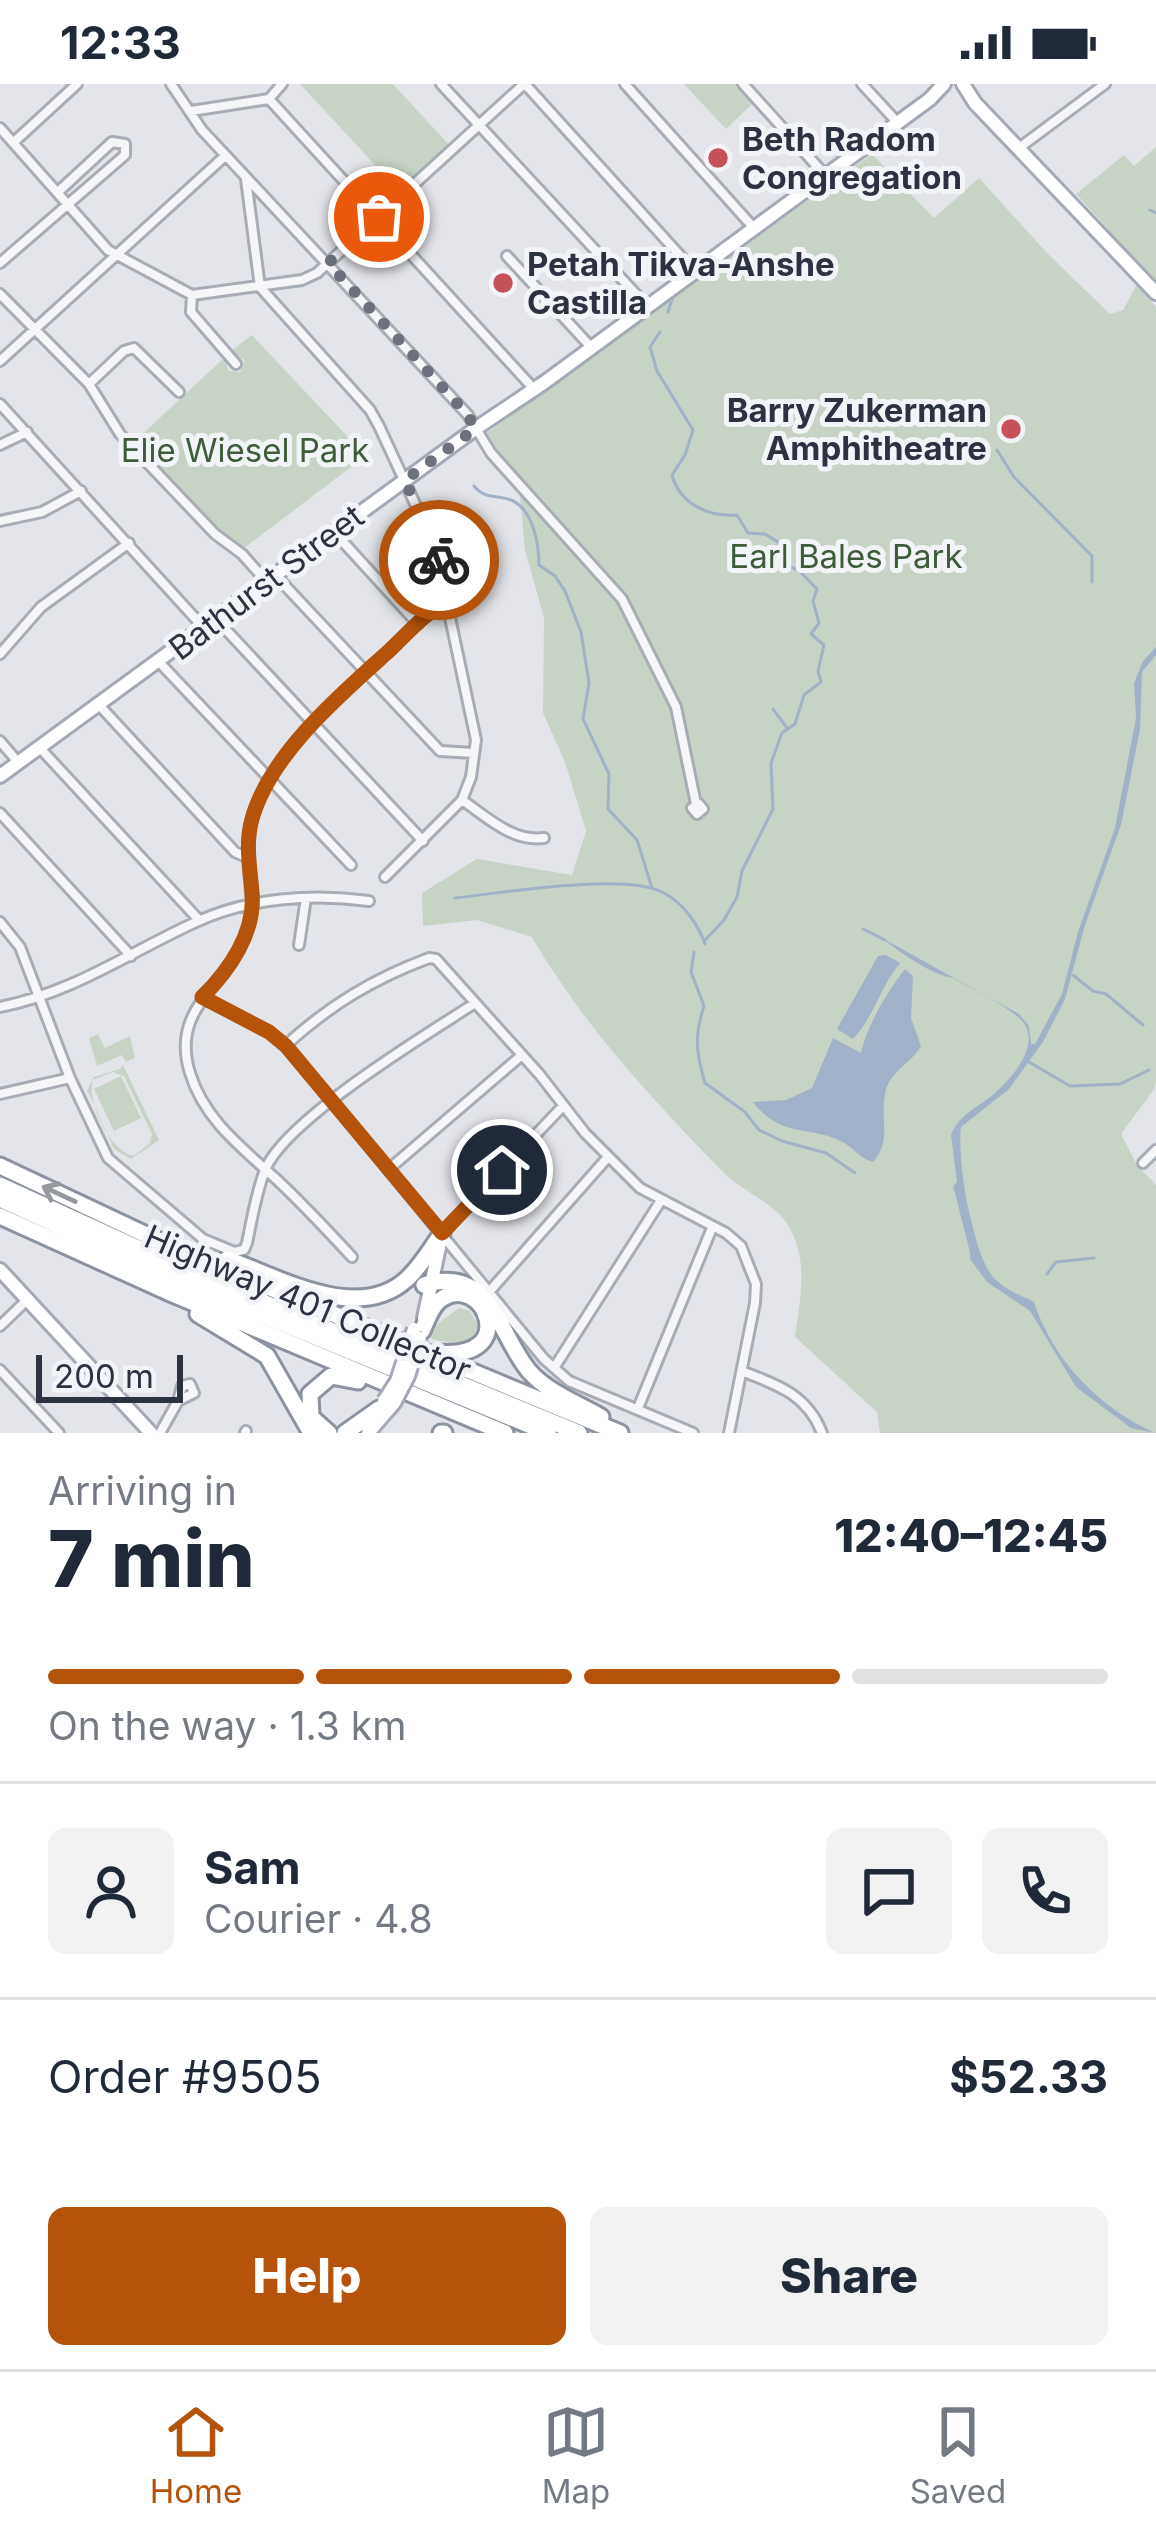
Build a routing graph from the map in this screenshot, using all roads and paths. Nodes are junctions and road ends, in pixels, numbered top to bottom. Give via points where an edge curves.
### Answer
1 (77, 84) edge
2 (171, 84) edge
3 (282, 84) edge
4 (441, 84) edge
5 (524, 84) edge
6 (625, 84) edge
7 (743, 84) edge
8 (766, 84) edge
9 (862, 84) edge
10 (944, 84) edge
11 (961, 84) edge
12 (972, 84) edge
13 (1106, 84) edge
14 (754, 96) junction
15 (269, 98) junction
16 (930, 98) junction
17 (982, 108) junction
18 (190, 111) junction
19 (898, 122) junction
20 (479, 124) junction
21 (0, 128) edge
22 (14, 142) junction
23 (1018, 148) junction
24 (225, 156) junction
25 (826, 175) junction
26 (246, 177) junction
27 (58, 192) junction
28 (68, 204) junction
29 (379, 217) junction
30 (753, 227) junction
31 (114, 255) junction
32 (507, 256) dead end
33 (0, 263) edge
34 (328, 263) junction
35 (694, 271) junction
36 (260, 287) junction
37 (1156, 293) edge
38 (0, 294) edge
39 (192, 296) junction
40 (646, 305) junction
41 (34, 331) junction
42 (590, 346) junction
43 (0, 361) edge
44 (236, 364) dead end
45 (89, 384) junction
46 (533, 388) junction
47 (179, 392) dead end
48 (0, 404) edge
49 (475, 429) junction
50 (27, 432) junction
51 (0, 445) edge
52 (405, 480) junction
53 (81, 491) junction
54 (0, 521) edge
55 (334, 532) junction
56 (129, 543) junction
57 (271, 579) junction
58 (446, 602) junction
59 (210, 623) junction
60 (418, 624) junction
61 (0, 654) edge
62 (159, 662) junction
63 (366, 672) junction
64 (99, 705) junction
65 (314, 723) junction
66 (0, 740) edge
67 (40, 747) junction
68 (474, 753) junction
69 (19, 763) junction
70 (0, 776) edge
71 (270, 779) junction
72 (462, 800) junction
73 (696, 804) dead end
74 (0, 814) edge
75 (544, 838) dead end
76 (423, 841) junction
77 (249, 859) junction
78 (351, 865) dead end
79 (385, 877) dead end
80 (306, 898) junction
81 (369, 901) dead end
82 (253, 904) junction
83 (199, 920) junction
84 (0, 922) edge
85 (299, 945) dead end
86 (131, 956) junction
87 (38, 996) junction
88 (202, 997) junction
89 (476, 1003) junction
90 (0, 1007) edge
91 (286, 1046) junction
92 (522, 1055) junction
93 (70, 1078) junction
94 (0, 1094) edge
95 (331, 1100) junction
96 (563, 1106) junction
97 (1156, 1150) edge
98 (608, 1157) junction
99 (1143, 1163) dead end
100 (0, 1166) edge
101 (389, 1169) junction
102 (265, 1170) junction
103 (0, 1185) edge
104 (0, 1199) edge
105 (660, 1202) junction
106 (0, 1216) edge
107 (118, 1222) junction
108 (712, 1228) junction
109 (442, 1233) junction
110 (352, 1256) dead end
111 (0, 1270) edge
112 (428, 1283) junction
113 (489, 1292) junction
114 (172, 1294) junction
115 (27, 1300) junction
116 (0, 1326) edge
117 (414, 1335) junction
118 (554, 1368) junction
119 (0, 1370) edge
120 (744, 1372) junction
121 (178, 1401) dead end
122 (389, 1401) junction
123 (638, 1408) junction
124 (58, 1433) edge
125 (151, 1433) edge
126 (160, 1433) edge
127 (311, 1433) edge
128 (329, 1433) edge
129 (345, 1433) edge
130 (356, 1433) edge
131 (368, 1433) edge
132 (505, 1433) edge
133 (548, 1433) edge
134 (579, 1433) edge
135 (620, 1433) edge
136 (629, 1433) edge
137 (693, 1433) edge
138 (729, 1433) edge
139 (822, 1433) edge

1 - 22 street
2 - 18 street
3 - 15 street
4 - 20 street
5 - 20 street
5 - 35 street
6 - 30 street
7 - 14 street
8 - 14 street
9 - 19 street
10 - 16 main road, Bathurst Street
11 - 16 main road, Bathurst Street
11 - 17 main road
12 - 17 main road
13 - 23 street
14 - 25 street
15 - 18 street
15 - 29 street
16 - 19 main road, Bathurst Street
17 - 23 main road
18 - 24 street
19 - 25 main road, Bathurst Street
20 - 29 street
20 - 40 street
21 - 22 street
22 - 27 street
23 - 37 main road
24 - 26 street
24 - 31 street
25 - 30 main road, Bathurst Street
26 - 34 street
26 - 36 street
27 - 28 street
27 - 28 street via 112,142 125,144 125,155
28 - 31 street
28 - 33 street
29 - 34 street
29 - 46 street
30 - 35 main road, Bathurst Street
31 - 39 street
31 - 41 street
32 - 42 street
34 - 36 street via 302,280
34 - 49 street
35 - 40 main road, Bathurst Street
36 - 39 street
36 - 52 street via 370,410
38 - 41 street
39 - 44 street via 190,312
40 - 42 main road, Bathurst Street
41 - 43 street
41 - 45 street
42 - 46 main road, Bathurst Street
45 - 47 street via 134,348
45 - 57 street via 120,434 215,534
46 - 49 main road, Bathurst Street
48 - 50 street
49 - 52 main road, Bathurst Street
49 - 73 street via 622,599 676,706
50 - 51 street
50 - 53 street
52 - 55 main road, Bathurst Street
52 - 58 street via 436,547
53 - 54 street via 42,512
53 - 56 street
55 - 57 main road, Bathurst Street
55 - 60 street
56 - 59 street
56 - 61 street via 40,607
57 - 59 main road, Bathurst Street
57 - 63 street
58 - 60 street
58 - 68 street
59 - 62 main road, Bathurst Street
59 - 65 street
60 - 63 street
62 - 64 main road, Bathurst Street
62 - 71 street
63 - 65 street
63 - 68 street via 440,751
64 - 67 main road, Bathurst Street
64 - 77 street
65 - 71 street
65 - 76 street
66 - 69 street
67 - 69 main road, Bathurst Street
67 - 83 street
68 - 72 street
69 - 70 main road, Bathurst Street
71 - 77 street via 250,824
71 - 78 street
72 - 75 street via 508,832
72 - 76 street
74 - 86 street
76 - 79 street
77 - 82 street
80 - 81 street
80 - 82 street
80 - 85 street
82 - 83 street
82 - 88 street via 233,960
83 - 86 street
84 - 87 street via 20,947
86 - 87 street
87 - 90 street
87 - 93 street
88 - 91 street
88 - 102 street via 188,1026 191,1077 207,1111
89 - 91 street via 429,958 352,992
89 - 92 street
89 - 95 street
91 - 95 street
92 - 96 street
92 - 101 street
93 - 94 street
93 - 102 street via 108,1158 203,1239 238,1253 247,1243
95 - 101 street
95 - 102 street
96 - 98 street
96 - 109 street
97 - 99 street
98 - 105 street
98 - 113 street
107 -> 100 highway, Highway 401 Collector
101 - 109 street
102 - 110 street
103 - 134 highway
104 - 133 highway
105 - 108 street
105 - 118 street
106 - 114 highway, Highway 401 Collector
107 - 109 highway via 350,1299 404,1282
107 - 117 highway, Highway 401 Collector
108 - 120 street via 741,1246 756,1284
108 - 123 street
109 - 112 main road
109 - 113 street
111 - 115 main road
112 - 117 main road
112 - 136 highway via 477,1292 530,1372
113 - 118 street
114 - 122 highway, Highway 401 Collector
114 - 127 highway via 267,1356
115 - 116 street
115 - 125 main road
117 - 117 highway via 452,1294 477,1301 488,1321 481,1345 464,1354
117 - 122 main road, bridge via 408,1376
117 - 135 highway, Highway 401 Collector
118 - 123 street
119 - 124 street
120 - 138 street
120 - 139 street via 798,1397
121 - 126 street
122 - 128 highway via 331,1376 310,1394 308,1407
122 - 129 highway
122 - 130 main road
122 - 131 main road
122 - 132 highway, Highway 401 Collector
123 - 137 street

